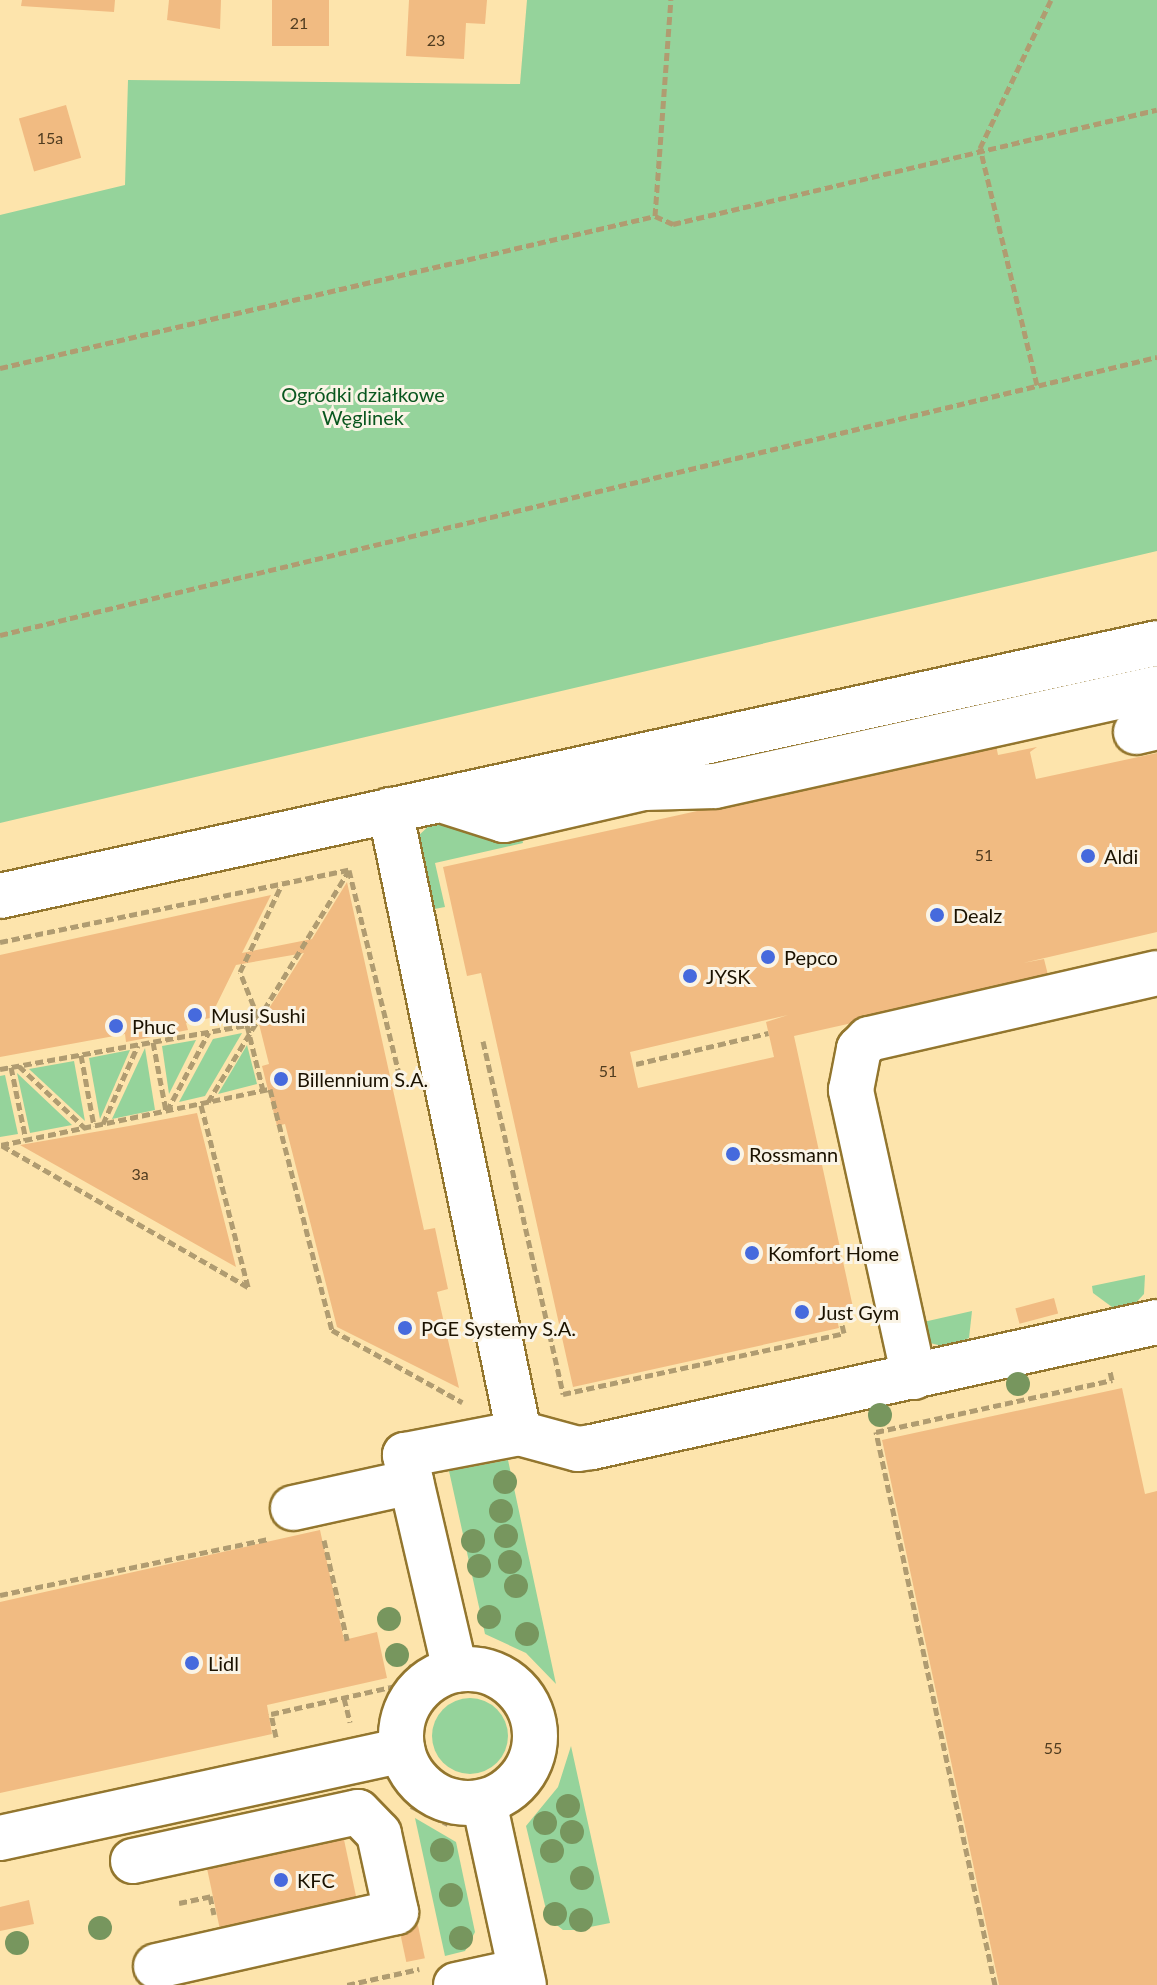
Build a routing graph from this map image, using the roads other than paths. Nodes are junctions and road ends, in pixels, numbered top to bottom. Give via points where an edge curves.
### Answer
1 (1157, 643) edge
2 (1157, 688) edge
3 (715, 786) junction
4 (438, 799) junction
5 (390, 810) junction
6 (531, 835) dead end
7 (0, 896) edge
8 (1157, 973) edge
9 (1157, 1322) edge
10 (914, 1377) junction
11 (519, 1433) junction
12 (411, 1482) junction
13 (311, 1520) road end
14 (437, 1663) junction
15 (391, 1737) junction
16 (471, 1818) junction
17 (0, 1838) edge
18 (133, 1861) dead end
19 (156, 1966) dead end
20 (446, 1975) edge
21 (523, 1978) edge

1 - 4 lane
2 - 3 lane
3 - 4 lane via 644,788 504,820
3 - 6 lane
4 - 5 lane
5 - 7 lane
5 - 11 lane
8 - 10 lane via 869,1039 859,1049 851,1090
9 - 10 lane
10 - 11 lane via 578,1449
11 - 12 lane via 405,1455
12 - 13 lane
12 - 14 lane
14 - 15 lane
14 - 16 lane via 476,1669 513,1687 533,1722 529,1765 516,1784
15 - 16 lane via 419,1782 456,1802
15 - 17 lane
16 - 21 lane
18 - 19 lane via 358,1812 379,1834 396,1912
20 - 21 lane

